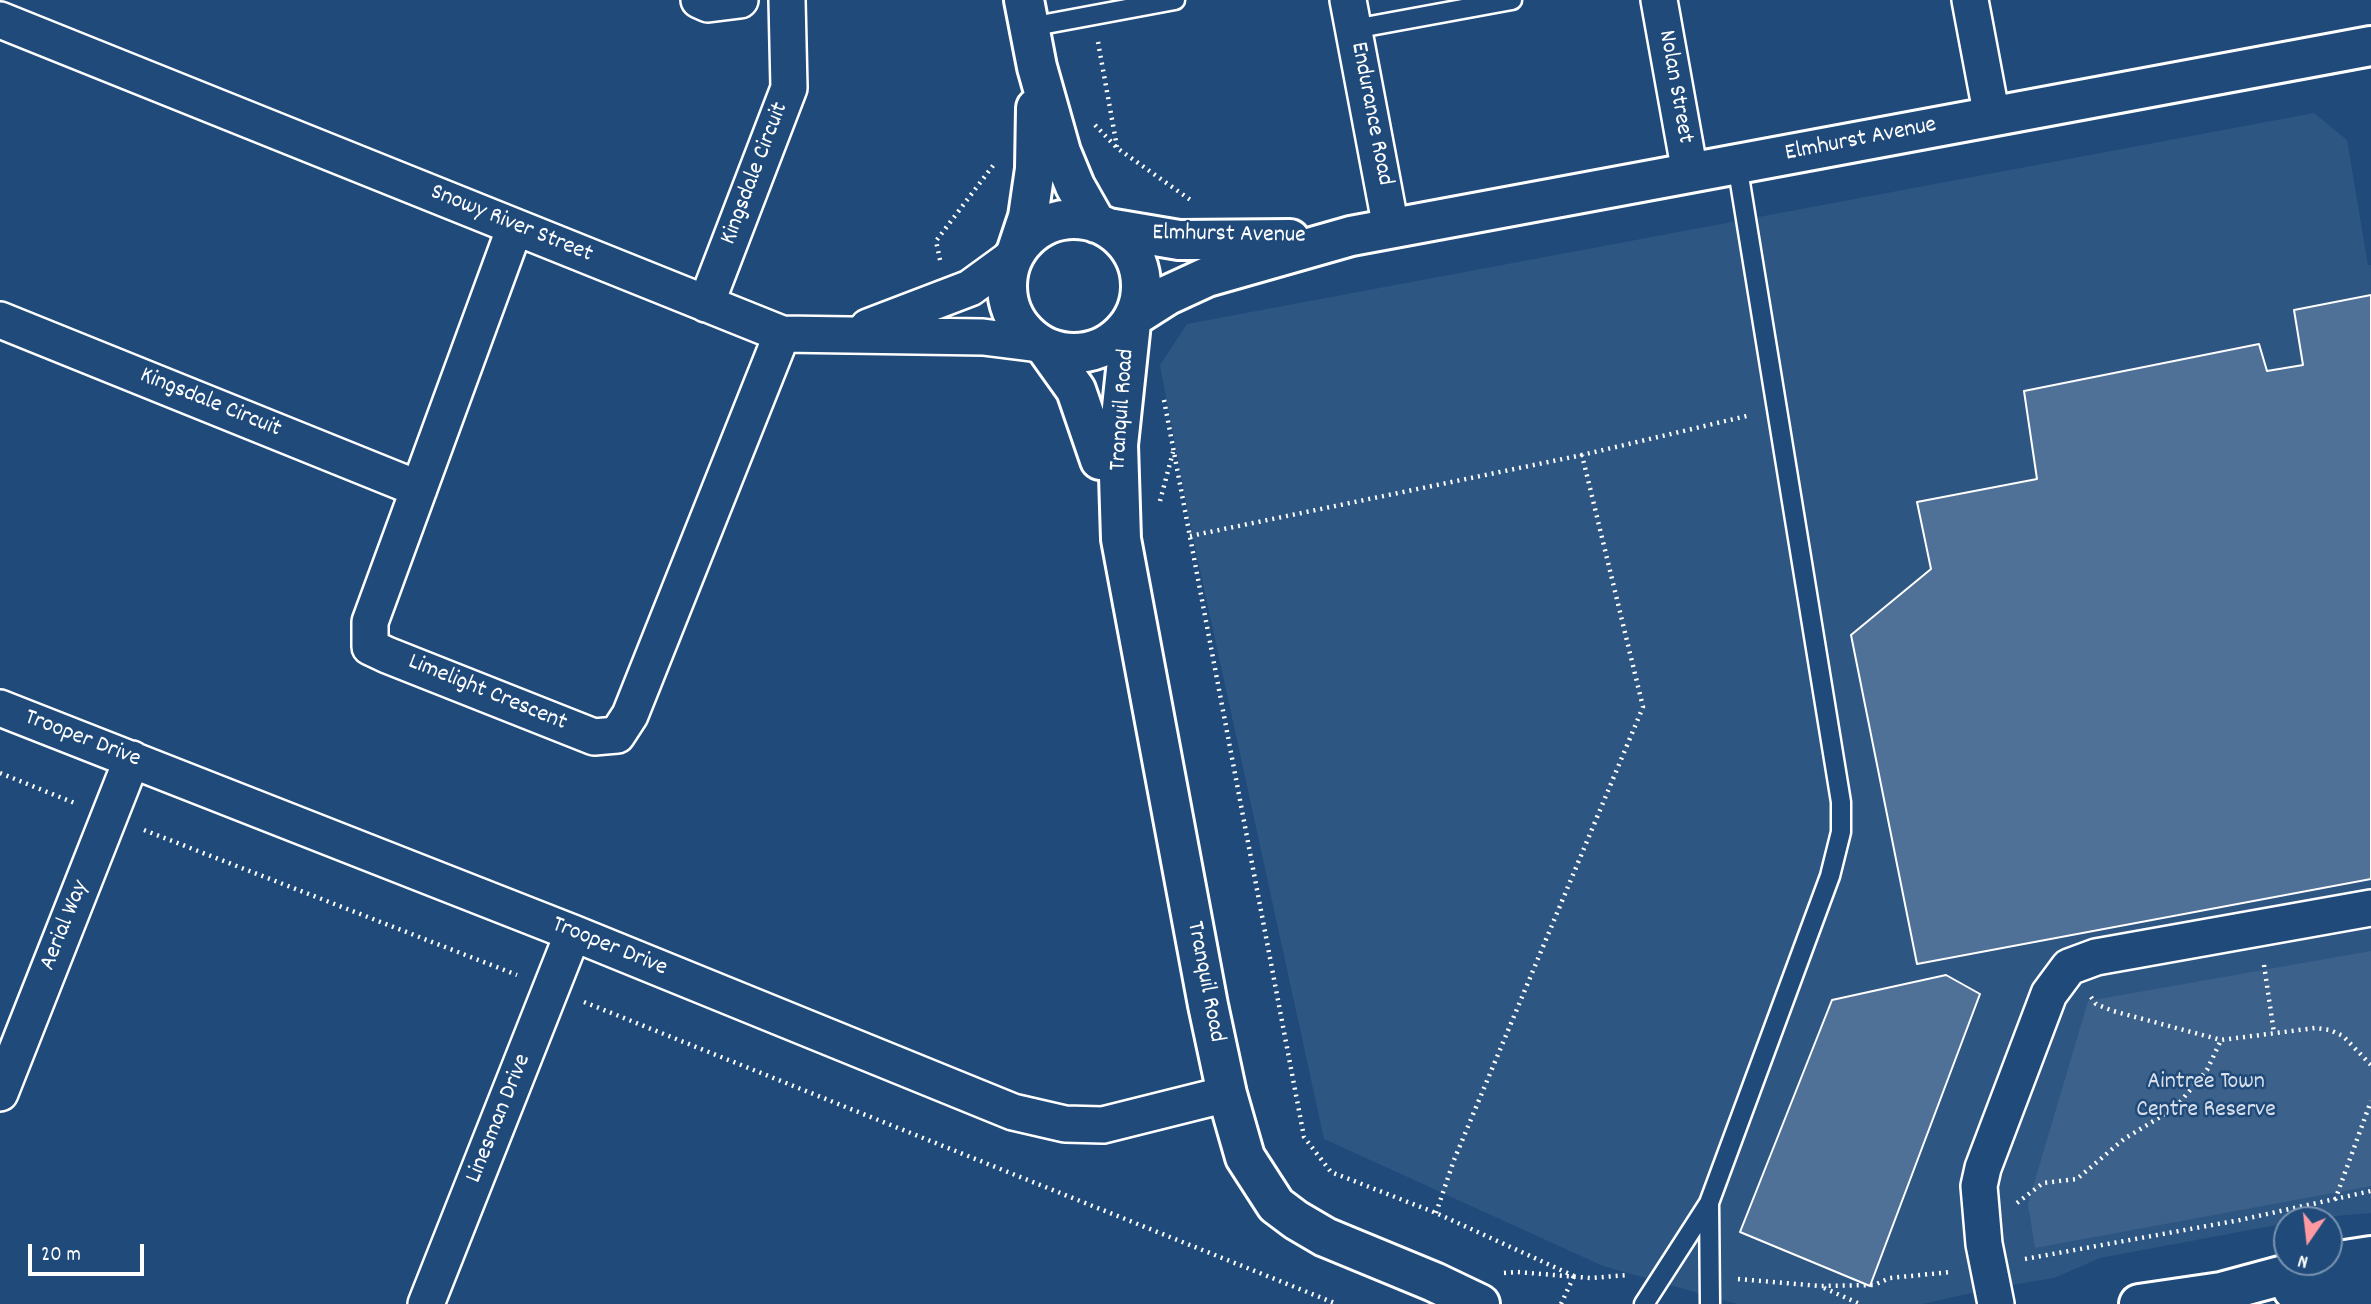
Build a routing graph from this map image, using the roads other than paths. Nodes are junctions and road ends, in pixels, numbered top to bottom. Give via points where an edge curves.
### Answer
1 (699, 0) edge
2 (740, 0) edge
3 (787, 0) edge
4 (1175, 0) edge
5 (1512, 0) edge
6 (1659, 0) edge
7 (1970, 0) edge
8 (1027, 13) edge
9 (1351, 15) edge
10 (0, 20) edge
11 (2371, 46) edge
12 (1037, 67) junction
13 (1992, 117) junction
14 (1737, 164) junction
15 (1690, 173) junction
16 (1102, 225) junction
17 (515, 227) junction
18 (1391, 228) junction
19 (1351, 236) junction
20 (1015, 253) junction
21 (706, 304) junction
22 (0, 320) edge
23 (1133, 320) junction
24 (782, 334) junction
25 (851, 334) junction
26 (1043, 346) junction
27 (1100, 460) joint
28 (419, 489) junction
29 (1121, 539) junction
30 (0, 708) edge
31 (132, 759) junction
32 (2371, 908) edge
33 (573, 933) junction
34 (0, 1093) edge
35 (1227, 1094) junction
36 (1709, 1203) junction
37 (2371, 1256) edge
38 (2371, 1286) edge
39 (2221, 1292) junction
40 (1483, 1302) edge
41 (426, 1304) edge
42 (1644, 1304) edge
43 (1710, 1304) edge
44 (1996, 1304) edge
45 (2139, 1304) edge

1 - 2 street via 708,4
3 - 21 street, Kingsdale Circuit via 789,88
4 - 8 lane via 1094,15
5 - 9 lane
6 - 15 street, Nolan Street
7 - 13 street
8 - 12 street
9 - 18 street, Endurance Road
10 - 17 street, Snowy River Street
11 - 13 street, Elmhurst Avenue
12 - 16 street via 1061,152 1076,186
12 - 20 street via 1035,169 1028,217
13 - 14 street, Elmhurst Avenue
14 - 15 street, Elmhurst Avenue
14 - 36 lane via 1841,802 1842,832 1830,876
15 - 18 street, Elmhurst Avenue
16 - 19 street, Elmhurst Avenue via 1180,240
16 - 20 street via 1060,220 1028,237
16 - 23 street via 1124,241 1135,257 1141,297
17 - 21 street, Snowy River Street
17 - 28 street, Limelight Crescent
18 - 19 street, Elmhurst Avenue
19 - 23 street, Elmhurst Avenue via 1207,277 1168,295
20 - 25 street via 970,288
20 - 26 street via 1006,286 1009,306 1029,338
21 - 24 street, Snowy River Street
22 - 28 street, Kingsdale Circuit
23 - 26 street via 1114,341 1093,351 1069,354
23 - 29 street, Tranquil Road via 1118,445
24 - 25 street, Snowy River Street
24 - 28 street, Limelight Crescent via 630,715 617,735 594,737 370,647 370,622
25 - 26 street, Snowy River Street via 983,337
26 - 27 street, Tranquil Road via 1076,390
27 - 29 street, Tranquil Road
29 - 35 street, Tranquil Road
30 - 31 street, Trooper Drive
31 - 33 street, Trooper Drive
31 - 34 street, Aerial Way
32 - 44 street via 2096,957 2069,967 2049,994 1979,1186
33 - 35 street, Trooper Drive via 1013,1112 1065,1124 1103,1125
33 - 41 street, Linesman Drive
35 - 40 street, Tranquil Road via 1245,1157 1276,1205 1325,1237
36 - 42 lane
36 - 43 lane
37 - 39 street
38 - 39 street
39 - 45 street

